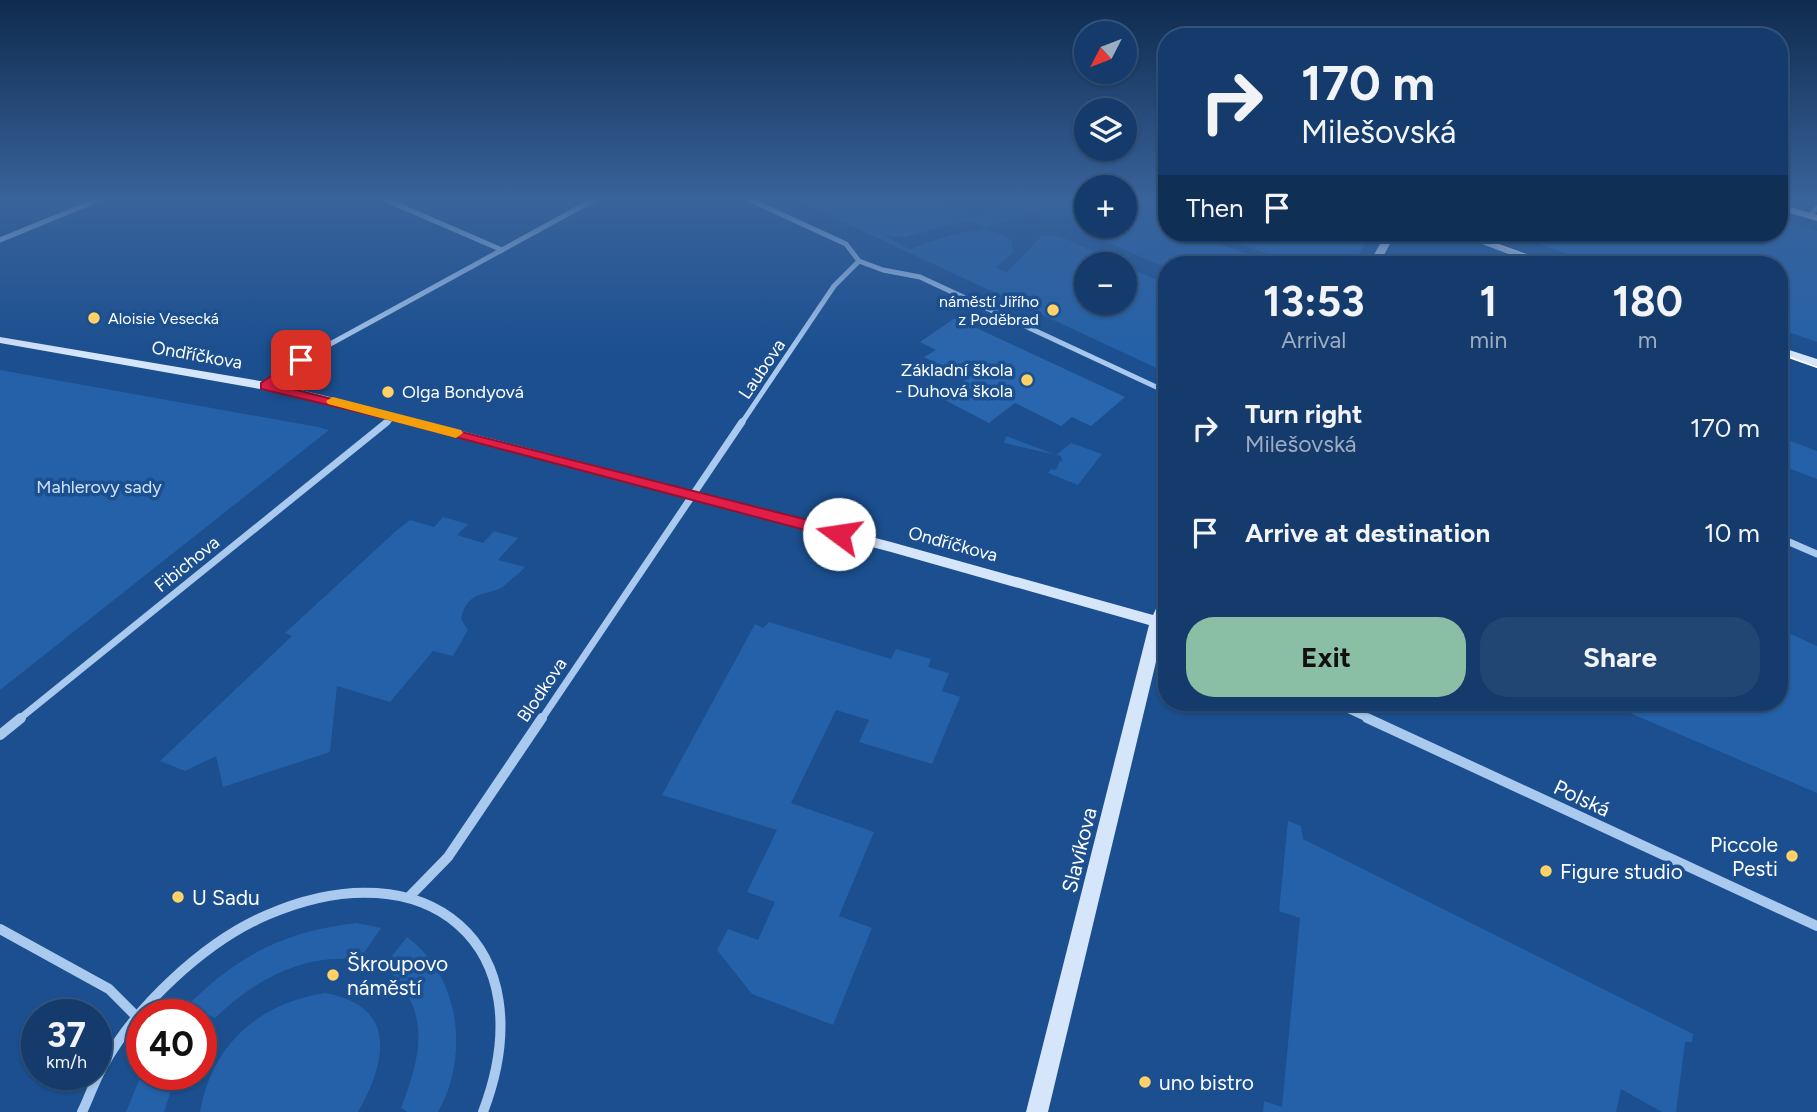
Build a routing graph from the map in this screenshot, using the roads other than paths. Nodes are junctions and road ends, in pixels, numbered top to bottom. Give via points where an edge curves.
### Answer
1 (500, 251) edge
2 (851, 251) edge
3 (859, 261) junction
4 (0, 340) edge
5 (1788, 353) edge
6 (1817, 363) edge
7 (266, 386) junction
8 (1158, 388) edge
9 (393, 416) junction
10 (693, 496) junction
11 (1788, 541) edge
12 (1817, 554) edge
13 (1158, 623) edge
14 (1158, 640) edge
15 (1351, 711) edge
16 (0, 735) edge
17 (410, 896) junction
18 (1817, 926) edge
19 (0, 929) edge
20 (155, 999) edge
21 (126, 1006) edge
22 (126, 1033) edge
23 (82, 1112) edge
24 (483, 1112) edge
25 (1037, 1112) edge

1 - 7 street via 301,360
2 - 3 street
3 - 8 street via 920,277
3 - 10 street, Laubova via 834,286
4 - 7 street, Ondříčkova
5 - 6 street
7 - 9 street, Ondříčkova
9 - 10 street, Ondříčkova
9 - 16 street, Fibichova
10 - 13 street, Ondříčkova
10 - 17 street, Blodkova via 448,857
11 - 12 street
14 - 25 street, Slavíkova
15 - 18 street, Polská
17 - 20 street via 344,892 270,914 196,958
17 - 24 street via 457,920 490,967 499,996 501,1031
19 - 21 street via 109,989
22 - 23 street

